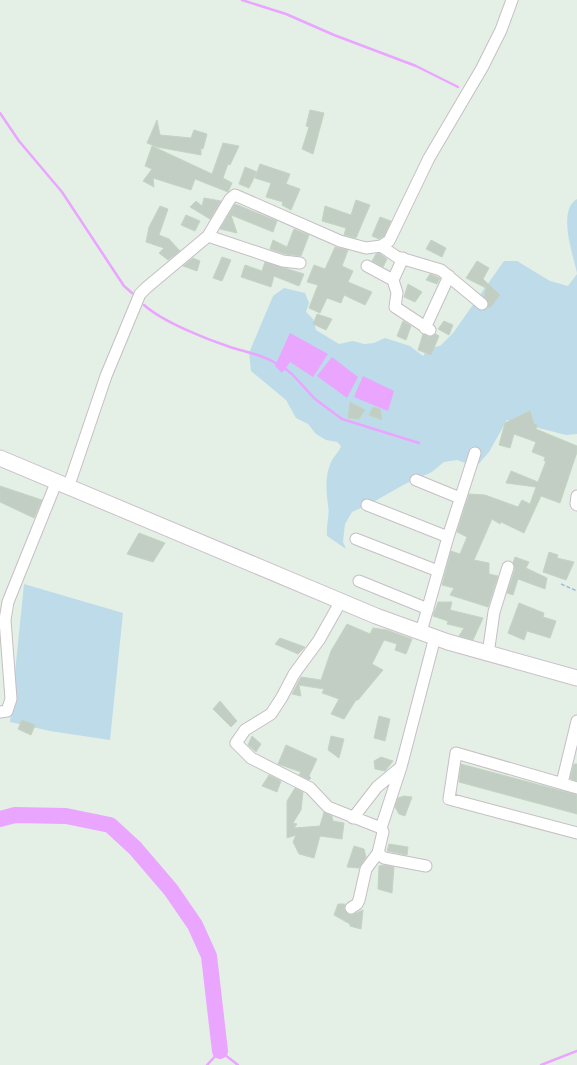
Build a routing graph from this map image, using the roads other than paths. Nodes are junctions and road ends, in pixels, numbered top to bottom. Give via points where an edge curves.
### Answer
1 (512, 0) edge
2 (208, 236) junction
3 (381, 246) junction
4 (403, 258) junction
5 (300, 263) dead end
6 (367, 266) dead end
7 (449, 276) junction
8 (393, 280) junction
9 (482, 304) dead end
10 (475, 453) dead end
11 (0, 458) edge
12 (416, 480) dead end
13 (62, 486) junction
14 (577, 496) edge
15 (460, 498) junction
16 (367, 505) dead end
17 (577, 505) edge
18 (448, 536) junction
19 (356, 539) dead end
20 (508, 567) dead end
21 (438, 571) junction
22 (359, 581) dead end
23 (4, 601) edge
24 (341, 601) junction
25 (428, 609) junction
26 (421, 632) junction
27 (435, 638) junction
28 (488, 654) junction
29 (577, 678) edge
30 (0, 712) edge
31 (577, 721) edge
32 (401, 767) junction
33 (562, 783) junction
34 (577, 788) edge
35 (353, 818) junction
36 (381, 828) junction
37 (577, 833) edge
38 (378, 853) junction
39 (426, 866) dead end
40 (351, 908) dead end

1 - 3 street via 501,30 482,68 429,158 389,241
2 - 3 street via 234,195 340,241 366,248
2 - 5 street via 283,261
2 - 13 street via 140,294
3 - 4 street
4 - 7 street via 435,267
4 - 8 street
6 - 8 street
7 - 8 street via 428,329 395,307 397,293
7 - 9 street
10 - 15 street
11 - 13 street
12 - 15 street
13 - 23 street
13 - 24 street
14 - 17 street
15 - 18 street
16 - 18 street
18 - 21 street
19 - 21 street
20 - 28 street via 494,612
21 - 25 street
22 - 25 street
23 - 30 street via 11,699 8,711
24 - 26 street
24 - 35 street via 271,714 245,730 236,743 251,758 310,788 328,807
25 - 26 street
26 - 27 street
27 - 28 street
27 - 32 street
28 - 29 street
31 - 33 street
32 - 35 street via 377,787
32 - 36 street
33 - 34 street
33 - 37 street via 456,754 448,799
35 - 36 street
36 - 38 street via 383,832
38 - 39 street via 384,858
38 - 40 street via 366,869 359,900

